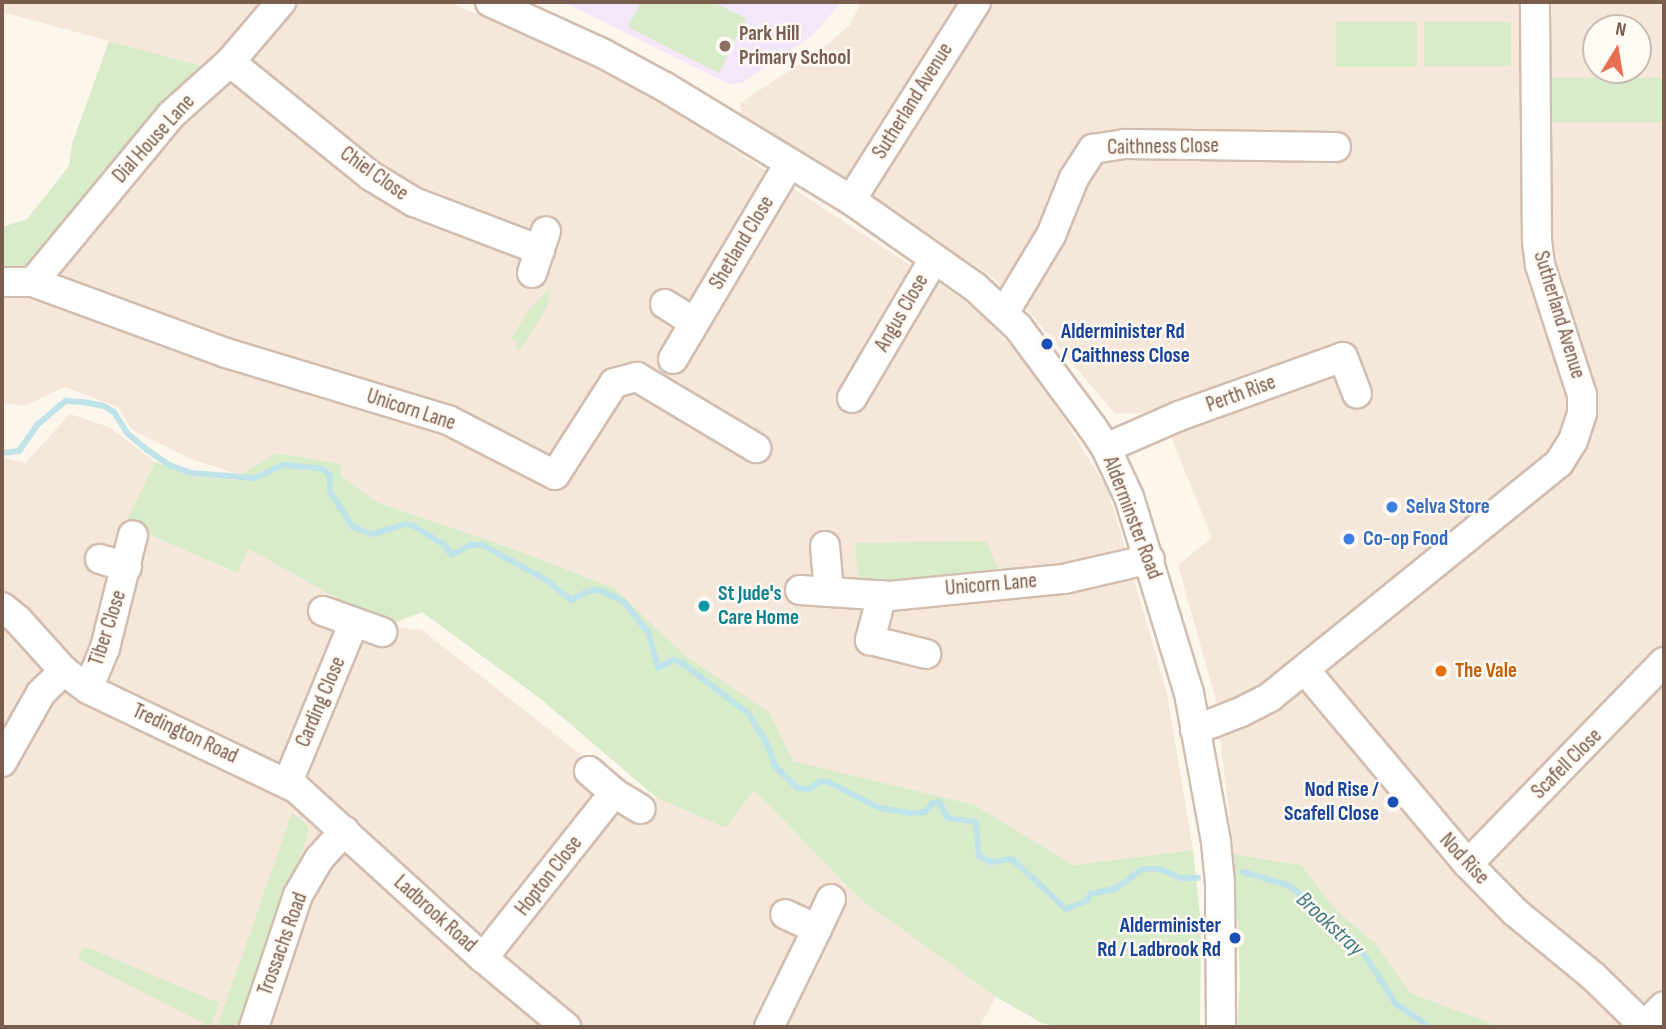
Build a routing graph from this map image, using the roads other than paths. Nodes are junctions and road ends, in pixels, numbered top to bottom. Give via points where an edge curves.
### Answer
1 (281, 2) edge
2 (490, 2) edge
3 (976, 2) edge
4 (1535, 2) edge
5 (230, 62) junction
6 (1336, 147) dead end
7 (789, 164) junction
8 (851, 200) junction
9 (539, 251) dead end
10 (934, 259) junction
11 (2, 282) edge
12 (33, 282) junction
13 (665, 304) dead end
14 (1004, 313) junction
15 (695, 321) junction
16 (673, 359) dead end
17 (1357, 393) dead end
18 (852, 398) dead end
19 (756, 448) dead end
20 (1106, 448) junction
21 (134, 535) dead end
22 (825, 546) dead end
23 (1150, 559) junction
24 (800, 590) dead end
25 (830, 592) junction
26 (882, 595) junction
27 (2, 607) edge
28 (323, 611) dead end
29 (354, 622) junction
30 (382, 632) dead end
31 (926, 654) dead end
32 (1664, 662) edge
33 (1305, 670) junction
34 (64, 671) junction
35 (88, 689) junction
36 (1195, 730) junction
37 (2, 762) edge
38 (589, 771) dead end
39 (297, 789) junction
40 (614, 793) junction
41 (641, 809) dead end
42 (344, 831) junction
43 (1468, 864) junction
44 (831, 899) dead end
45 (785, 914) dead end
46 (817, 929) junction
47 (483, 958) junction
48 (1664, 1006) edge
49 (560, 1026) edge
50 (254, 1027) edge
51 (769, 1027) edge
52 (1221, 1027) edge
53 (1645, 1027) edge

1 - 5 street, Dial House Lane
2 - 7 street, Alderminster Road via 602,53
3 - 8 street, Sutherland Avenue
4 - 33 street, Sutherland Avenue via 1537,242 1540,265 1582,395 1573,442 1559,463
5 - 9 street, Chiel Close via 371,176 414,202
5 - 12 street, Dial House Lane via 171,115
6 - 14 street, Caithness Close via 1125,144 1093,149 1074,178 1051,235
7 - 8 street, Alderminster Road
7 - 15 street, Shetland Close
8 - 10 street, Alderminster Road
10 - 14 street, Alderminster Road via 975,286
10 - 18 street, Angus Close via 878,371
11 - 12 street, Unicorn Lane
12 - 19 street, Unicorn Lane via 226,353 448,420 555,475 614,383 637,377
13 - 15 street
14 - 20 street, Alderminster Road via 1030,341
15 - 16 street, Shetland Close
17 - 20 street, Perth Rise via 1343,358 1179,416
20 - 23 street, Alderminster Road
21 - 35 street, Tiber Close via 114,563 105,648
22 - 25 street
23 - 26 street, Unicorn Lane via 1064,579
23 - 36 street, Alderminster Road via 1189,693
24 - 25 street, Unicorn Lane
25 - 26 street, Unicorn Lane
26 - 31 street via 870,640
27 - 34 street, Tredington Road
28 - 29 street
29 - 30 street
29 - 39 street, Carding Close
32 - 43 street, Scafell Close
33 - 36 street, Sutherland Avenue via 1270,697
33 - 43 street, Nod Rise
34 - 35 street, Tredington Road
34 - 37 street via 41,693
35 - 39 street, Tredington Road
36 - 52 street, Alderminster Road via 1220,883
38 - 40 street
39 - 42 street, Ladbrook Road
40 - 41 street
40 - 47 street, Hopton Close
42 - 47 street, Ladbrook Road
42 - 50 street, Trossachs Road via 319,859 298,895
43 - 53 street, Nod Rise
44 - 46 street
45 - 46 street
46 - 51 street
47 - 49 street, Ladbrook Road
48 - 53 street

